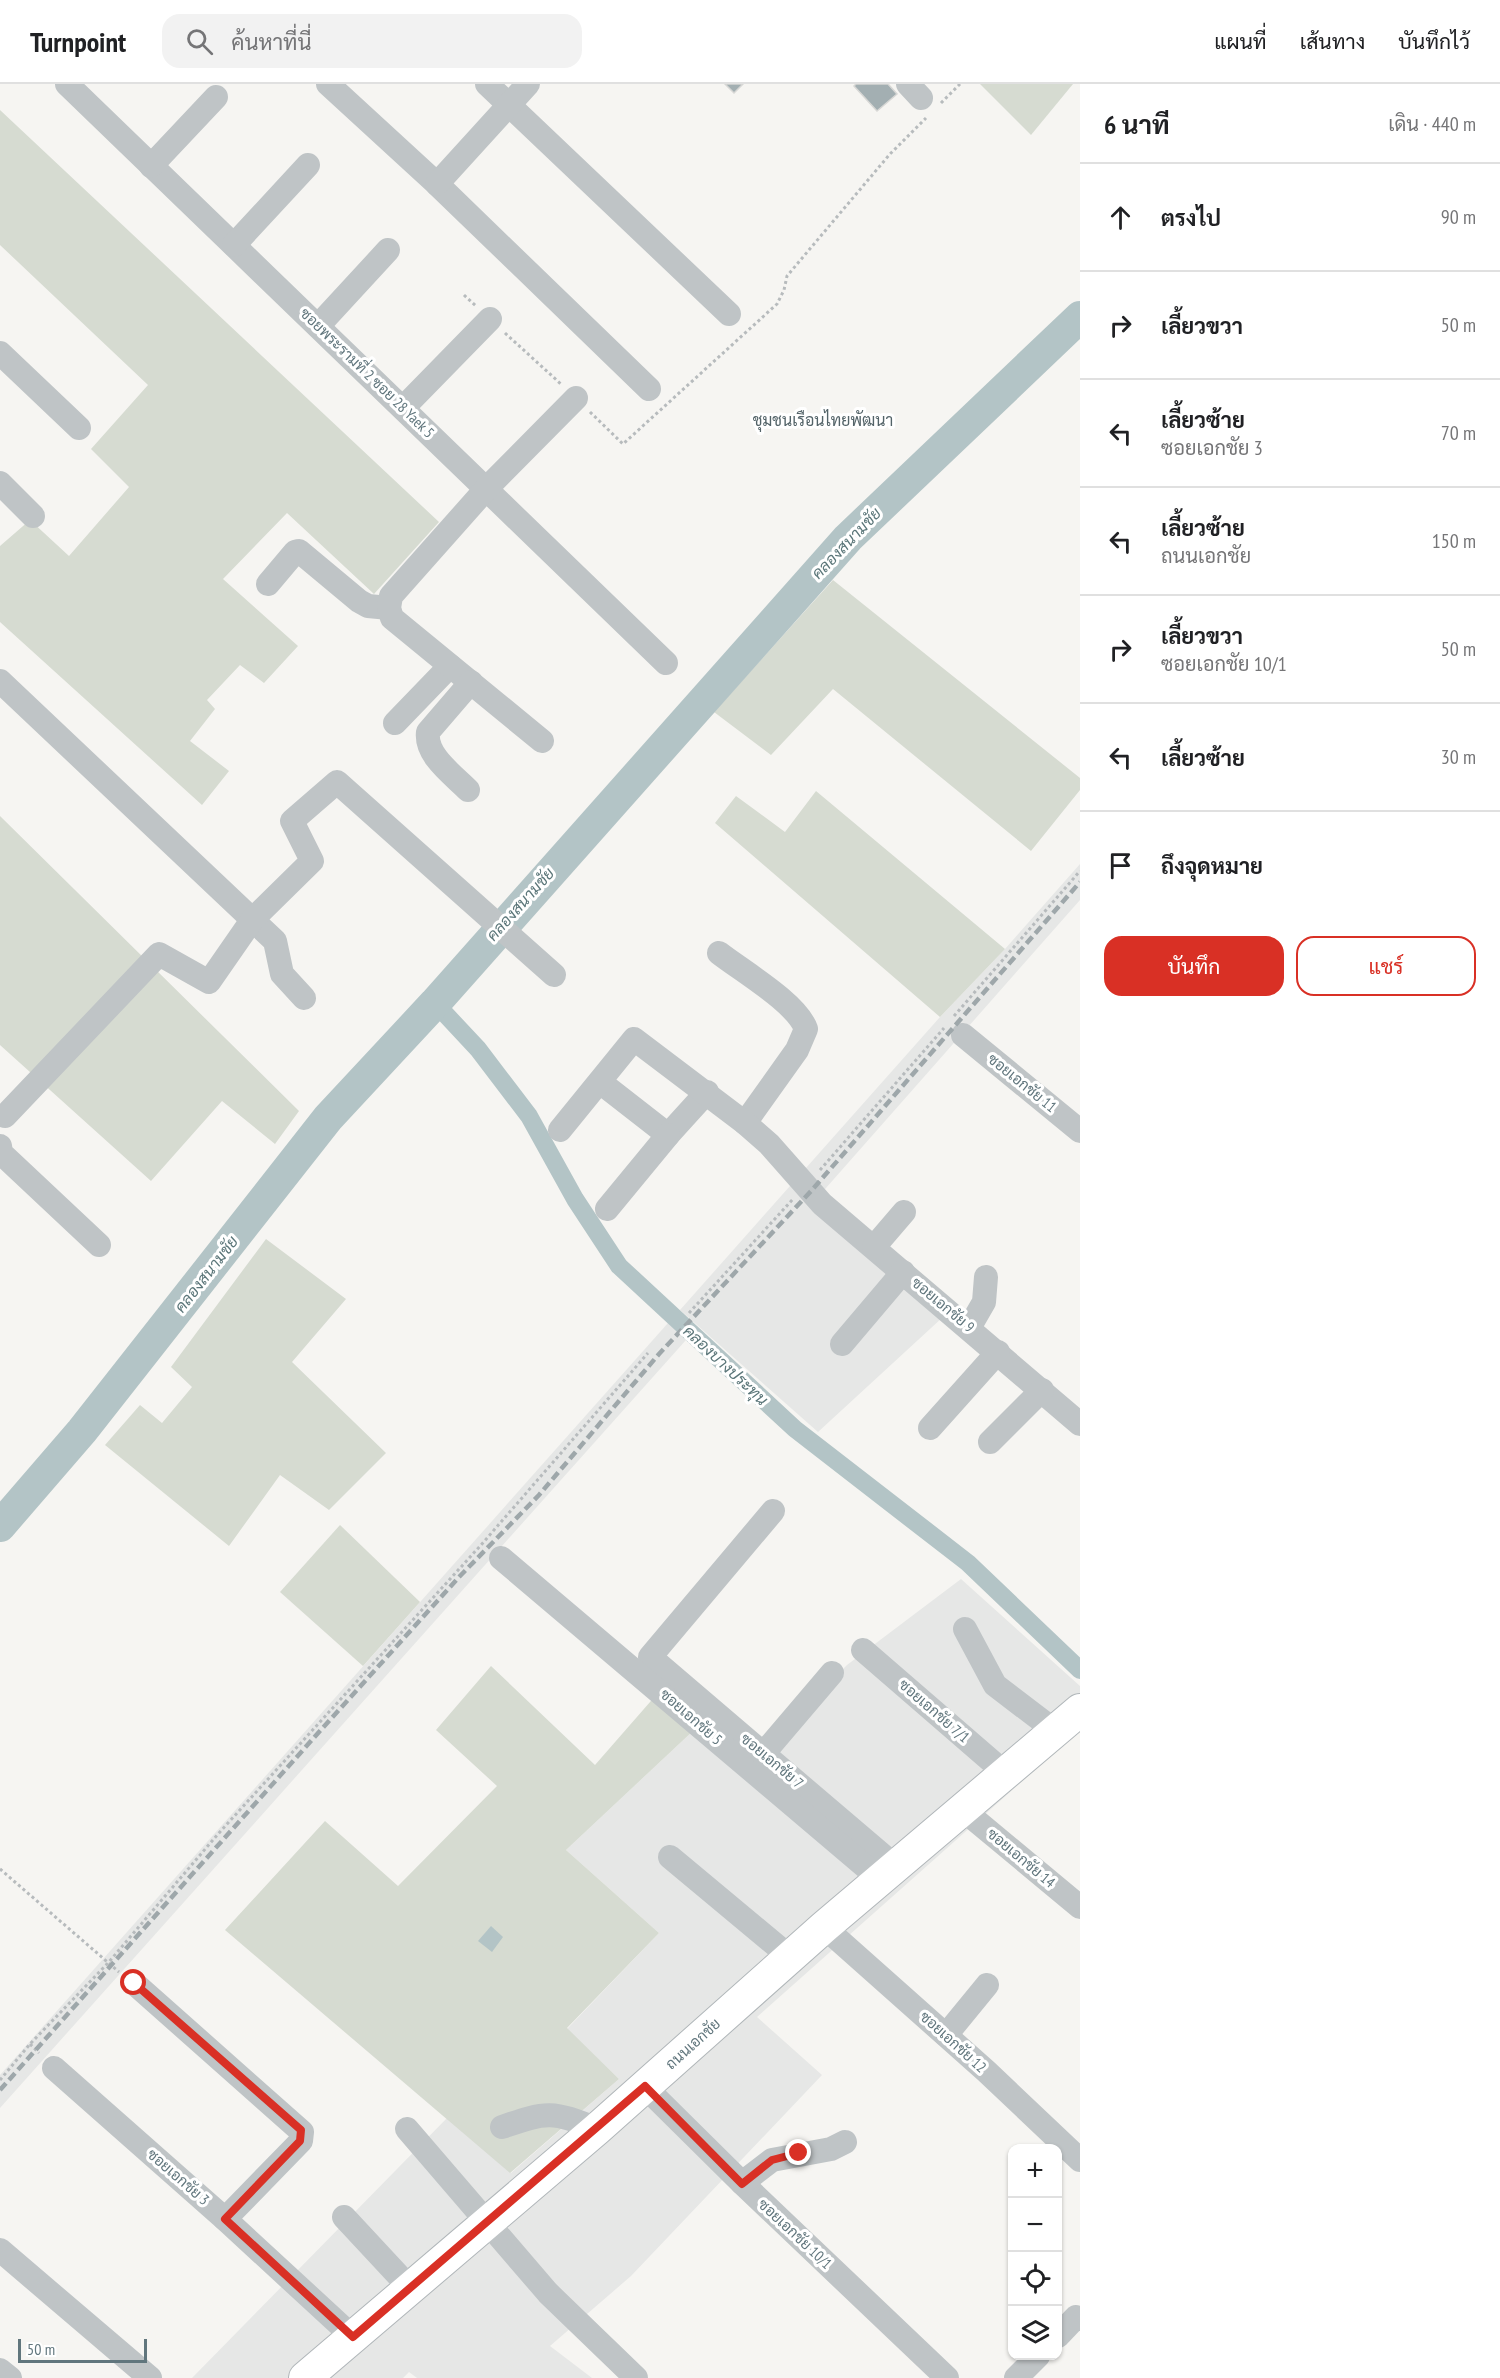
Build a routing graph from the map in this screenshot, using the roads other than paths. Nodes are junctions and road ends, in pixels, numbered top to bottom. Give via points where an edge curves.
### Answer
1 (328, 84) edge
2 (487, 84) edge
3 (528, 84) edge
4 (70, 85) edge
5 (216, 97) dead end
6 (508, 106) junction
7 (308, 165) dead end
8 (151, 166) junction
9 (437, 184) junction
10 (234, 245) junction
11 (388, 250) dead end
12 (729, 314) dead end
13 (490, 319) dead end
14 (318, 326) junction
15 (0, 353) edge
16 (649, 389) dead end
17 (576, 398) dead end
18 (403, 408) junction
19 (79, 428) dead end
20 (0, 483) edge
21 (486, 489) junction
22 (33, 516) dead end
23 (268, 584) dead end
24 (389, 608) junction
25 (666, 663) dead end
26 (450, 666) junction
27 (0, 681) edge
28 (471, 682) junction
29 (396, 723) dead end
30 (542, 741) dead end
31 (468, 790) dead end
32 (252, 920) junction
33 (719, 953) dead end
34 (554, 975) dead end
35 (304, 998) dead end
36 (954, 1026) road end
37 (600, 1082) junction
38 (707, 1092) junction
39 (2, 1122) edge
40 (745, 1123) junction
41 (560, 1130) dead end
42 (1080, 1131) edge
43 (668, 1135) junction
44 (0, 1146) edge
45 (607, 1209) dead end
46 (904, 1212) dead end
47 (99, 1245) dead end
48 (874, 1247) junction
49 (903, 1272) junction
50 (986, 1277) dead end
51 (969, 1328) junction
52 (842, 1344) dead end
53 (998, 1352) junction
54 (1041, 1390) junction
55 (1080, 1424) edge
56 (930, 1428) dead end
57 (990, 1442) dead end
58 (773, 1511) dead end
59 (501, 1558) dead end
60 (965, 1629) dead end
61 (863, 1650) dead end
62 (832, 1673) dead end
63 (1070, 1718) edge
64 (763, 1754) junction
65 (1004, 1772) junction
66 (962, 1809) junction
67 (670, 1857) dead end
68 (887, 1873) junction
69 (1080, 1907) edge
70 (824, 1927) junction
71 (790, 1957) junction
72 (134, 1983) road end
73 (987, 1985) dead end
74 (946, 2036) junction
75 (54, 2068) dead end
76 (645, 2086) junction
77 (502, 2127) dead end
78 (407, 2129) dead end
79 (597, 2129) junction
80 (845, 2142) dead end
81 (1080, 2160) edge
82 (742, 2184) junction
83 (344, 2217) dead end
84 (225, 2219) junction
85 (487, 2223) junction
86 (0, 2250) edge
87 (410, 2288) junction
88 (1076, 2317) dead end
89 (1062, 2332) edge
90 (353, 2337) junction
91 (1033, 2360) edge
92 (0, 2370) edge
93 (10, 2378) edge
94 (150, 2378) edge
95 (305, 2378) edge
96 (636, 2378) edge
97 (947, 2378) edge
98 (1016, 2378) edge

1 - 9 street
2 - 6 street
3 - 6 street
4 - 8 street, ซอยพระรามที่ 2 ซอย 28 Yaek 5
5 - 8 street
6 - 9 street
6 - 12 street
7 - 10 street
8 - 10 street, ซอยพระรามที่ 2 ซอย 28 Yaek 5
9 - 16 street
10 - 14 street, ซอยพระรามที่ 2 ซอย 28 Yaek 5
11 - 14 street
13 - 18 street
14 - 18 street, ซอยพระรามที่ 2 ซอย 28 Yaek 5
15 - 19 street
17 - 21 street
18 - 21 street, ซอยพระรามที่ 2 ซอย 28 Yaek 5
20 - 22 street
21 - 24 street via 391,596
21 - 25 street, ซอยพระรามที่ 2 ซอย 28 Yaek 5
23 - 24 street via 299,551 358,601
24 - 26 street via 392,618
26 - 28 street
26 - 29 street
27 - 32 street
28 - 30 street
28 - 31 street via 428,732 426,742
32 - 34 street via 312,861 292,821 337,782
32 - 35 street via 275,941 282,974
32 - 39 street via 209,982 159,954
33 - 40 street via 789,1007 806,1029 797,1050
36 - 42 street, ซอยเอกชัย 11
37 - 38 street, ซอยเอกชัย 9 via 634,1039
37 - 41 street
37 - 43 street
38 - 40 street, ซอยเอกชัย 9
38 - 43 street
40 - 48 street, ซอยเอกชัย 9 via 805,1186
43 - 45 street
44 - 47 street via 1,1153
46 - 48 street
48 - 49 street, ซอยเอกชัย 9
49 - 51 street, ซอยเอกชัย 9
49 - 52 street
50 - 51 street via 984,1302
51 - 53 street, ซอยเอกชัย 9
53 - 54 street, ซอยเอกชัย 9
53 - 56 street
54 - 55 street, ซอยเอกชัย 9
54 - 57 street
58 - 64 street, ซอยเอกชัย 7 via 650,1657
59 - 68 street, ซอยเอกชัย 5
60 - 63 street via 995,1685
61 - 65 street, ซอยเอกชัย 7/1
62 - 64 street
63 - 65 main road, ถนนเอกชัย
64 - 68 street, ซอยเอกชัย 7
65 - 66 main road, ถนนเอกชัย
66 - 68 main road, ถนนเอกชัย
66 - 69 street, ซอยเอกชัย 14
67 - 71 street
68 - 70 main road, ถนนเอกชัย
70 - 71 main road, ถนนเอกชัย
70 - 74 street, ซอยเอกชัย 12
71 - 76 main road, ถนนเอกชัย
72 - 84 street via 302,2132 300,2141
73 - 74 street
74 - 81 street, ซอยเอกชัย 12
75 - 84 street, ซอยเอกชัย 3
76 - 79 main road, ถนนเอกชัย
76 - 82 street, ซอยเอกชัย 10/1
77 - 79 street via 537,2115 561,2115
78 - 85 street
79 - 85 main road, ถนนเอกชัย
80 - 82 street via 831,2149 772,2160
82 - 97 street, ซอยเอกชัย 10/1
83 - 87 street
84 - 90 street, ซอยเอกชัย 3
85 - 87 main road, ถนนเอกชัย
85 - 96 street via 548,2293
86 - 94 street
87 - 90 main road, ถนนเอกชัย
88 - 89 street
90 - 95 main road, ถนนเอกชัย
91 - 98 street
92 - 93 street

